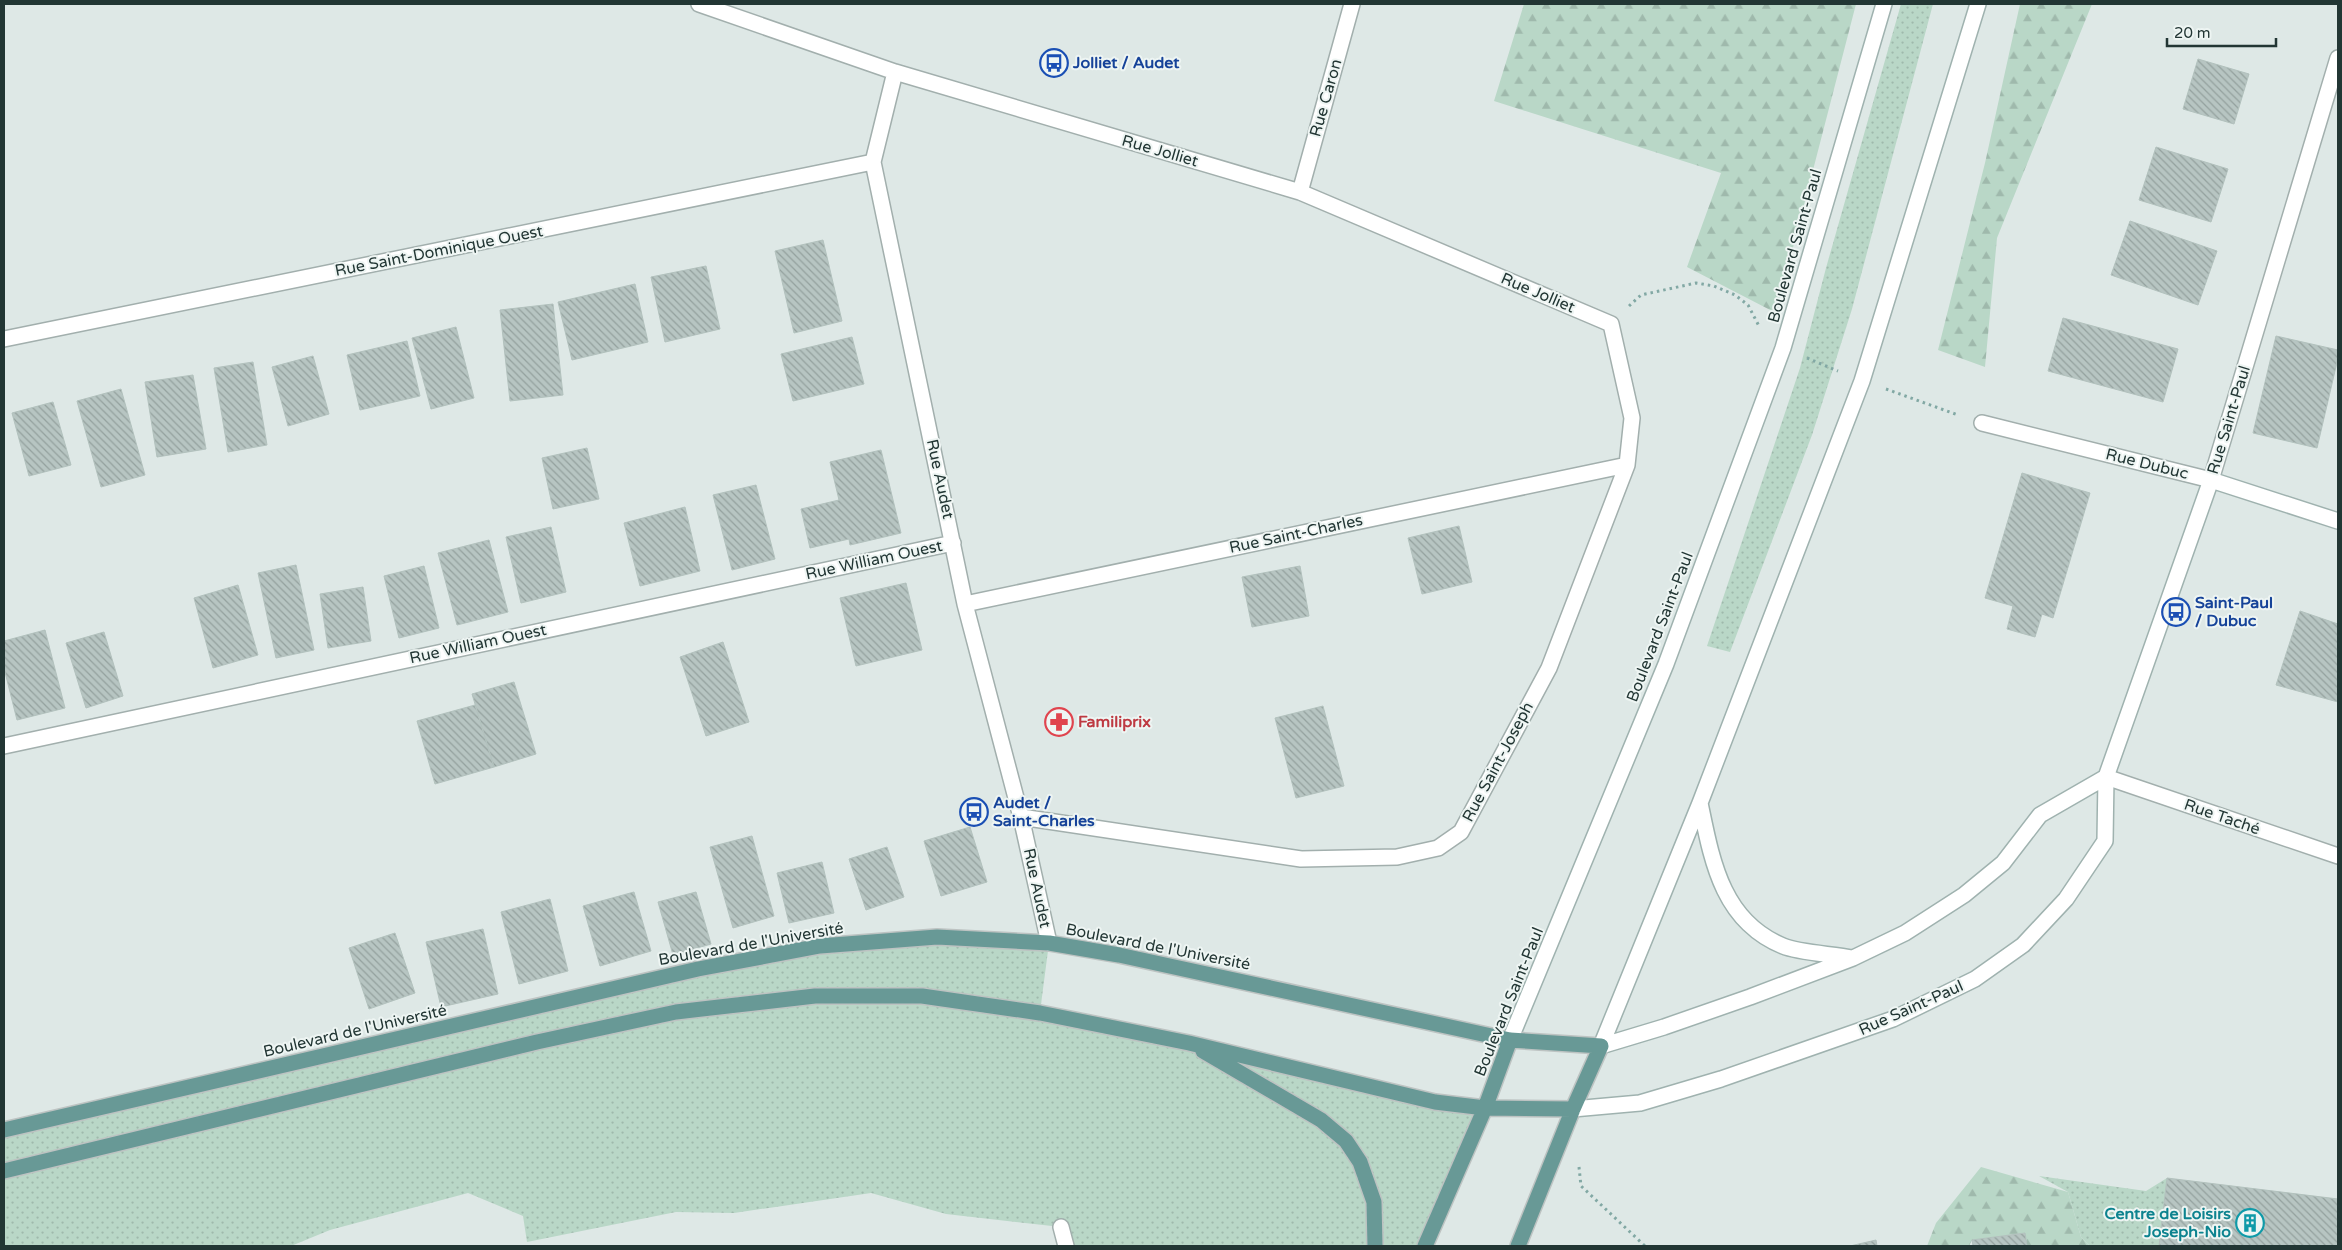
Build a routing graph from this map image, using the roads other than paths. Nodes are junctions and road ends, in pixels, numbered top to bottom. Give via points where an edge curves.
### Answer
1 (699, 4) edge
2 (1352, 4) edge
3 (1884, 4) edge
4 (1978, 4) edge
5 (2338, 58) edge
6 (894, 72) junction
7 (874, 162) junction
8 (1300, 192) junction
9 (1611, 324) joint
10 (4, 339) edge
11 (1982, 424) dead end
12 (1627, 465) junction
13 (2211, 480) junction
14 (2338, 520) edge
15 (953, 543) junction
16 (965, 604) junction
17 (4, 746) edge
18 (2106, 777) junction
19 (1700, 804) junction
20 (1021, 817) junction
21 (2338, 856) edge
22 (1049, 943) junction
23 (1853, 958) junction
24 (1510, 1040) junction
25 (1189, 1043) junction
26 (1601, 1046) junction
27 (1485, 1108) junction
28 (1572, 1109) junction
29 (4, 1130) edge
30 (4, 1171) edge
31 (1061, 1228) dead end
32 (1066, 1246) edge
33 (1375, 1246) edge
34 (1425, 1246) edge
35 (1518, 1246) edge

1 - 6 street, Rue Jolliet
2 - 8 street, Rue Caron
3 - 24 street, Boulevard Saint-Paul via 1783,348 1666,664
4 - 19 street via 1862,381
5 - 13 street, Rue Saint-Paul
6 - 7 street, Rue Audet
6 - 8 street, Rue Jolliet
7 - 10 street, Rue Saint-Dominique Ouest
7 - 15 street, Rue Audet
8 - 9 street, Rue Jolliet
9 - 12 street, Rue Saint-Joseph via 1632,418
11 - 13 street, Rue Dubuc
12 - 16 street, Rue Saint-Charles
12 - 20 street, Rue Saint-Joseph via 1549,668 1461,832 1438,848 1397,857 1301,859
13 - 14 street, Rue Dubuc
13 - 18 street, Rue Saint-Paul
15 - 16 street, Rue Audet
15 - 17 street, Rue William Ouest
16 - 20 street, Rue Audet
18 - 21 street, Rue Taché
18 - 23 street via 2040,816 2003,863 1964,895 1905,934
18 - 28 street, Rue Saint-Paul via 2105,841 2066,899 2023,945 1975,979 1893,1019 1721,1079 1640,1103
19 - 23 street via 1713,862 1726,896 1752,928 1784,946
19 - 26 street
20 - 22 street, Rue Audet
22 - 24 main road, Boulevard de l'Université via 1119,954
22 - 29 main road, Boulevard de l'Université via 937,937 820,946 698,969
23 - 26 street via 1673,1024
24 - 26 main road, Boulevard de l'Université
24 - 27 main road, Boulevard Saint-Paul
25 - 27 main road via 1435,1102
25 - 30 main road via 1040,1013 922,996 815,996 676,1012 537,1042
25 - 33 main road via 1321,1120 1346,1141 1360,1162 1374,1202
26 - 28 main road
27 - 28 main road
27 - 34 main road, Boulevard Saint-Paul
28 - 35 main road
31 - 32 street

